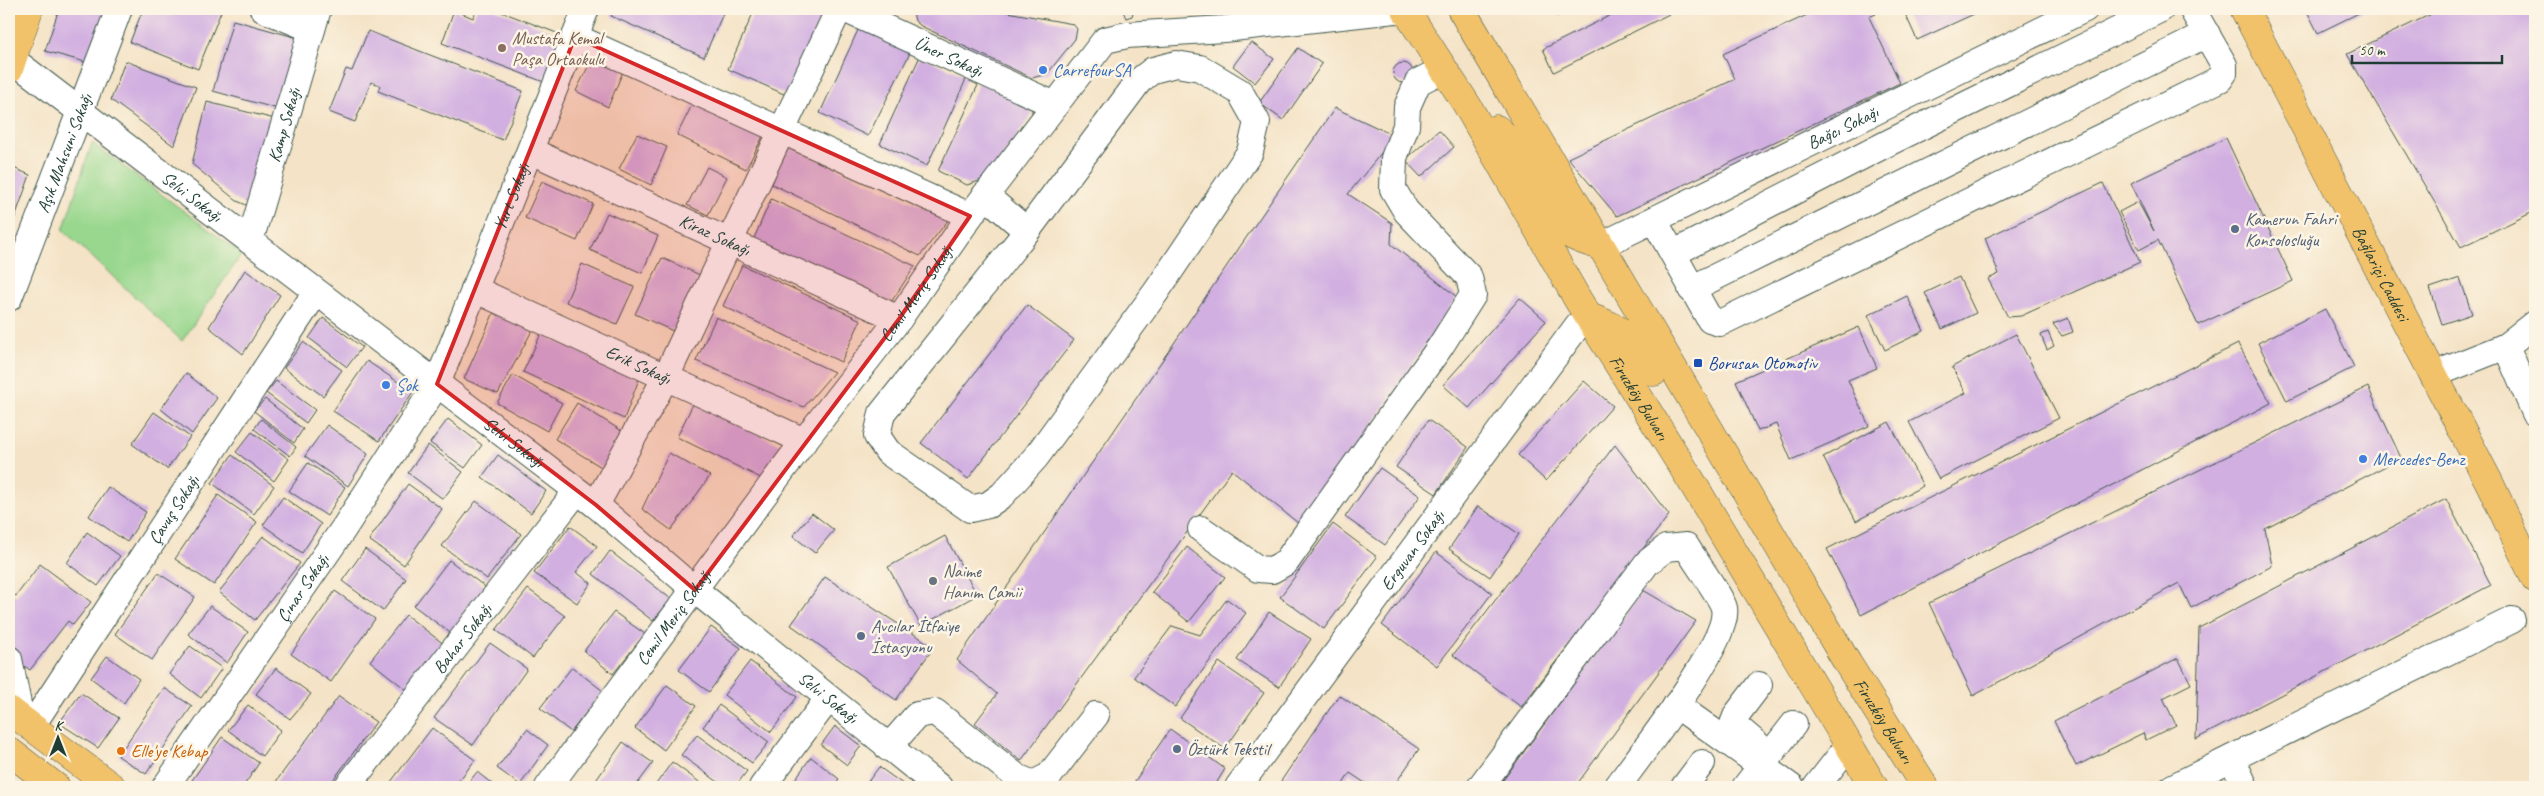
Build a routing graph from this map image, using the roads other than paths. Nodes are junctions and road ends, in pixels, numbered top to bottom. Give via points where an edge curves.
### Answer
1 (28, 9) edge
2 (119, 9) edge
3 (263, 9) edge
4 (586, 9) edge
5 (839, 9) edge
6 (844, 9) edge
7 (1405, 9) edge
8 (1461, 9) edge
9 (2085, 9) edge
10 (2161, 9) edge
11 (2192, 9) edge
12 (2244, 9) edge
13 (315, 19) edge
14 (2207, 34) junction
15 (575, 37) junction
16 (10, 62) edge
17 (1444, 69) junction
18 (1054, 105) junction
19 (1467, 105) junction
20 (79, 111) junction
21 (781, 131) junction
22 (531, 151) junction
23 (986, 195) junction
24 (970, 216) junction
25 (1654, 220) junction
26 (1027, 231) junction
27 (250, 241) junction
28 (730, 242) junction
29 (1600, 246) junction
30 (1674, 252) junction
31 (1691, 289) junction
32 (474, 290) junction
33 (316, 292) junction
34 (9, 298) edge
35 (1590, 317) junction
36 (899, 319) junction
37 (2535, 323) edge
38 (2506, 346) junction
39 (2434, 375) junction
40 (666, 377) junction
41 (437, 384) junction
42 (2535, 413) edge
43 (804, 440) junction
44 (1731, 468) junction
45 (2490, 484) junction
46 (587, 498) junction
47 (1201, 529) dead end
48 (2535, 556) edge
49 (2535, 579) edge
50 (695, 590) junction
51 (2512, 620) dead end
52 (9, 659) edge
53 (1759, 685) dead end
54 (828, 699) junction
55 (1676, 705) junction
56 (1096, 715) dead end
57 (20, 719) edge
58 (1794, 724) dead end
59 (1848, 746) junction
60 (888, 748) junction
61 (9, 751) edge
62 (2232, 758) junction
63 (1766, 760) junction
64 (1702, 763) dead end
65 (56, 787) edge
66 (112, 787) edge
67 (165, 787) edge
68 (347, 787) edge
69 (548, 787) edge
70 (762, 787) edge
71 (939, 787) edge
72 (1238, 787) edge
73 (1480, 787) edge
74 (1616, 787) edge
75 (1684, 787) edge
76 (1745, 787) edge
77 (1791, 787) edge
78 (1816, 787) edge
79 (1874, 787) edge
80 (1925, 787) edge
81 (2173, 787) edge
82 (2245, 787) edge

1 - 16 main road
2 - 20 street, Aşık Mahsuni Sokağı
3 - 13 street
4 - 15 street, Yurt Sokağı
5 - 21 street, Bahar Sokağı
6 - 18 street, Üner Sokağı
7 - 17 main road, Firuzköy Bulvarı
7 - 18 street, Cemil Meriç Sokağı via 1224,29 1127,35 1105,40
8 - 29 main road, Firuzköy Bulvarı
9 - 25 street, Bağcı Sokağı
10 - 30 street
11 - 14 street
12 - 39 main road, Bağlariçi Caddesi
13 - 27 street, Kamp Sokağı
14 - 31 street
14 - 31 street via 2224,64 2224,72 2212,83 1720,323 1710,320
15 - 21 street
15 - 22 street, Yurt Sokağı
16 - 20 street, Selvi Sokağı
17 - 19 main road, Firuzköy Bulvarı
17 - 47 street via 1418,82 1407,107 1406,126 1394,158 1393,189 1406,211 1469,277 1473,296 1286,562 1272,570 1258,569
18 - 23 street, Cemil Meriç Sokağı
19 - 29 main road via 1502,133 1560,225 1572,236
19 - 35 main road, Firuzköy Bulvarı
20 - 27 street, Selvi Sokağı
20 - 34 street, Aşık Mahsuni Sokağı
21 - 24 street
21 - 28 street, Bahar Sokağı
22 - 28 street, Kiraz Sokağı
22 - 32 street, Yurt Sokağı
23 - 24 street, Cemil Meriç Sokağı
23 - 26 street
24 - 36 street, Cemil Meriç Sokağı
25 - 29 street, Bağcı Sokağı
25 - 30 street
26 - 26 street via 1139,80 1153,70 1176,64 1200,68 1240,92 1257,122 1250,152 1156,292 1042,449 1002,495 988,505 970,509 888,452 877,436 882,413
27 - 33 street, Selvi Sokağı
28 - 36 street, Kiraz Sokağı
28 - 40 street, Bahar Sokağı
29 - 44 main road, Firuzköy Bulvarı
30 - 31 street
32 - 40 street, Erik Sokağı
32 - 41 street, Yurt Sokağı
33 - 41 street, Selvi Sokağı
33 - 57 street, Çavuş Sokağı
35 - 44 main road via 1627,334 1643,352 1687,428
35 - 59 main road, Firuzköy Bulvarı
35 - 72 street, Erguvan Sokağı via 1578,325
36 - 43 street, Cemil Meriç Sokağı
37 - 38 street
38 - 39 street
38 - 42 street
39 - 45 main road, Bağlariçi Caddesi
40 - 43 street, Erik Sokağı
40 - 46 street, Bahar Sokağı
41 - 46 street, Selvi Sokağı
41 - 67 street, Çınar Sokağı via 344,528
43 - 50 street, Cemil Meriç Sokağı
44 - 80 main road, Firuzköy Bulvarı
45 - 48 main road, Bağlariçi Caddesi
45 - 49 main road, Bağlariçi Caddesi
46 - 50 street, Selvi Sokağı
46 - 68 street, Bahar Sokağı
50 - 54 street, Selvi Sokağı
50 - 69 street, Cemil Meriç Sokağı
51 - 62 street
52 - 57 street
53 - 63 street via 1733,724
54 - 60 street, Selvi Sokağı
54 - 70 street
55 - 63 street
55 - 73 street via 1710,652 1723,623 1724,608 1686,546 1666,548 1647,563
55 - 74 street
56 - 60 street via 1049,776 1033,784 1017,777 935,712 917,715
57 - 66 main road
58 - 63 street
59 - 78 street
59 - 79 main road, Firuzköy Bulvarı
60 - 71 street, Selvi Sokağı
61 - 65 main road
62 - 81 street
62 - 82 street
63 - 76 street
63 - 77 street
64 - 75 street

